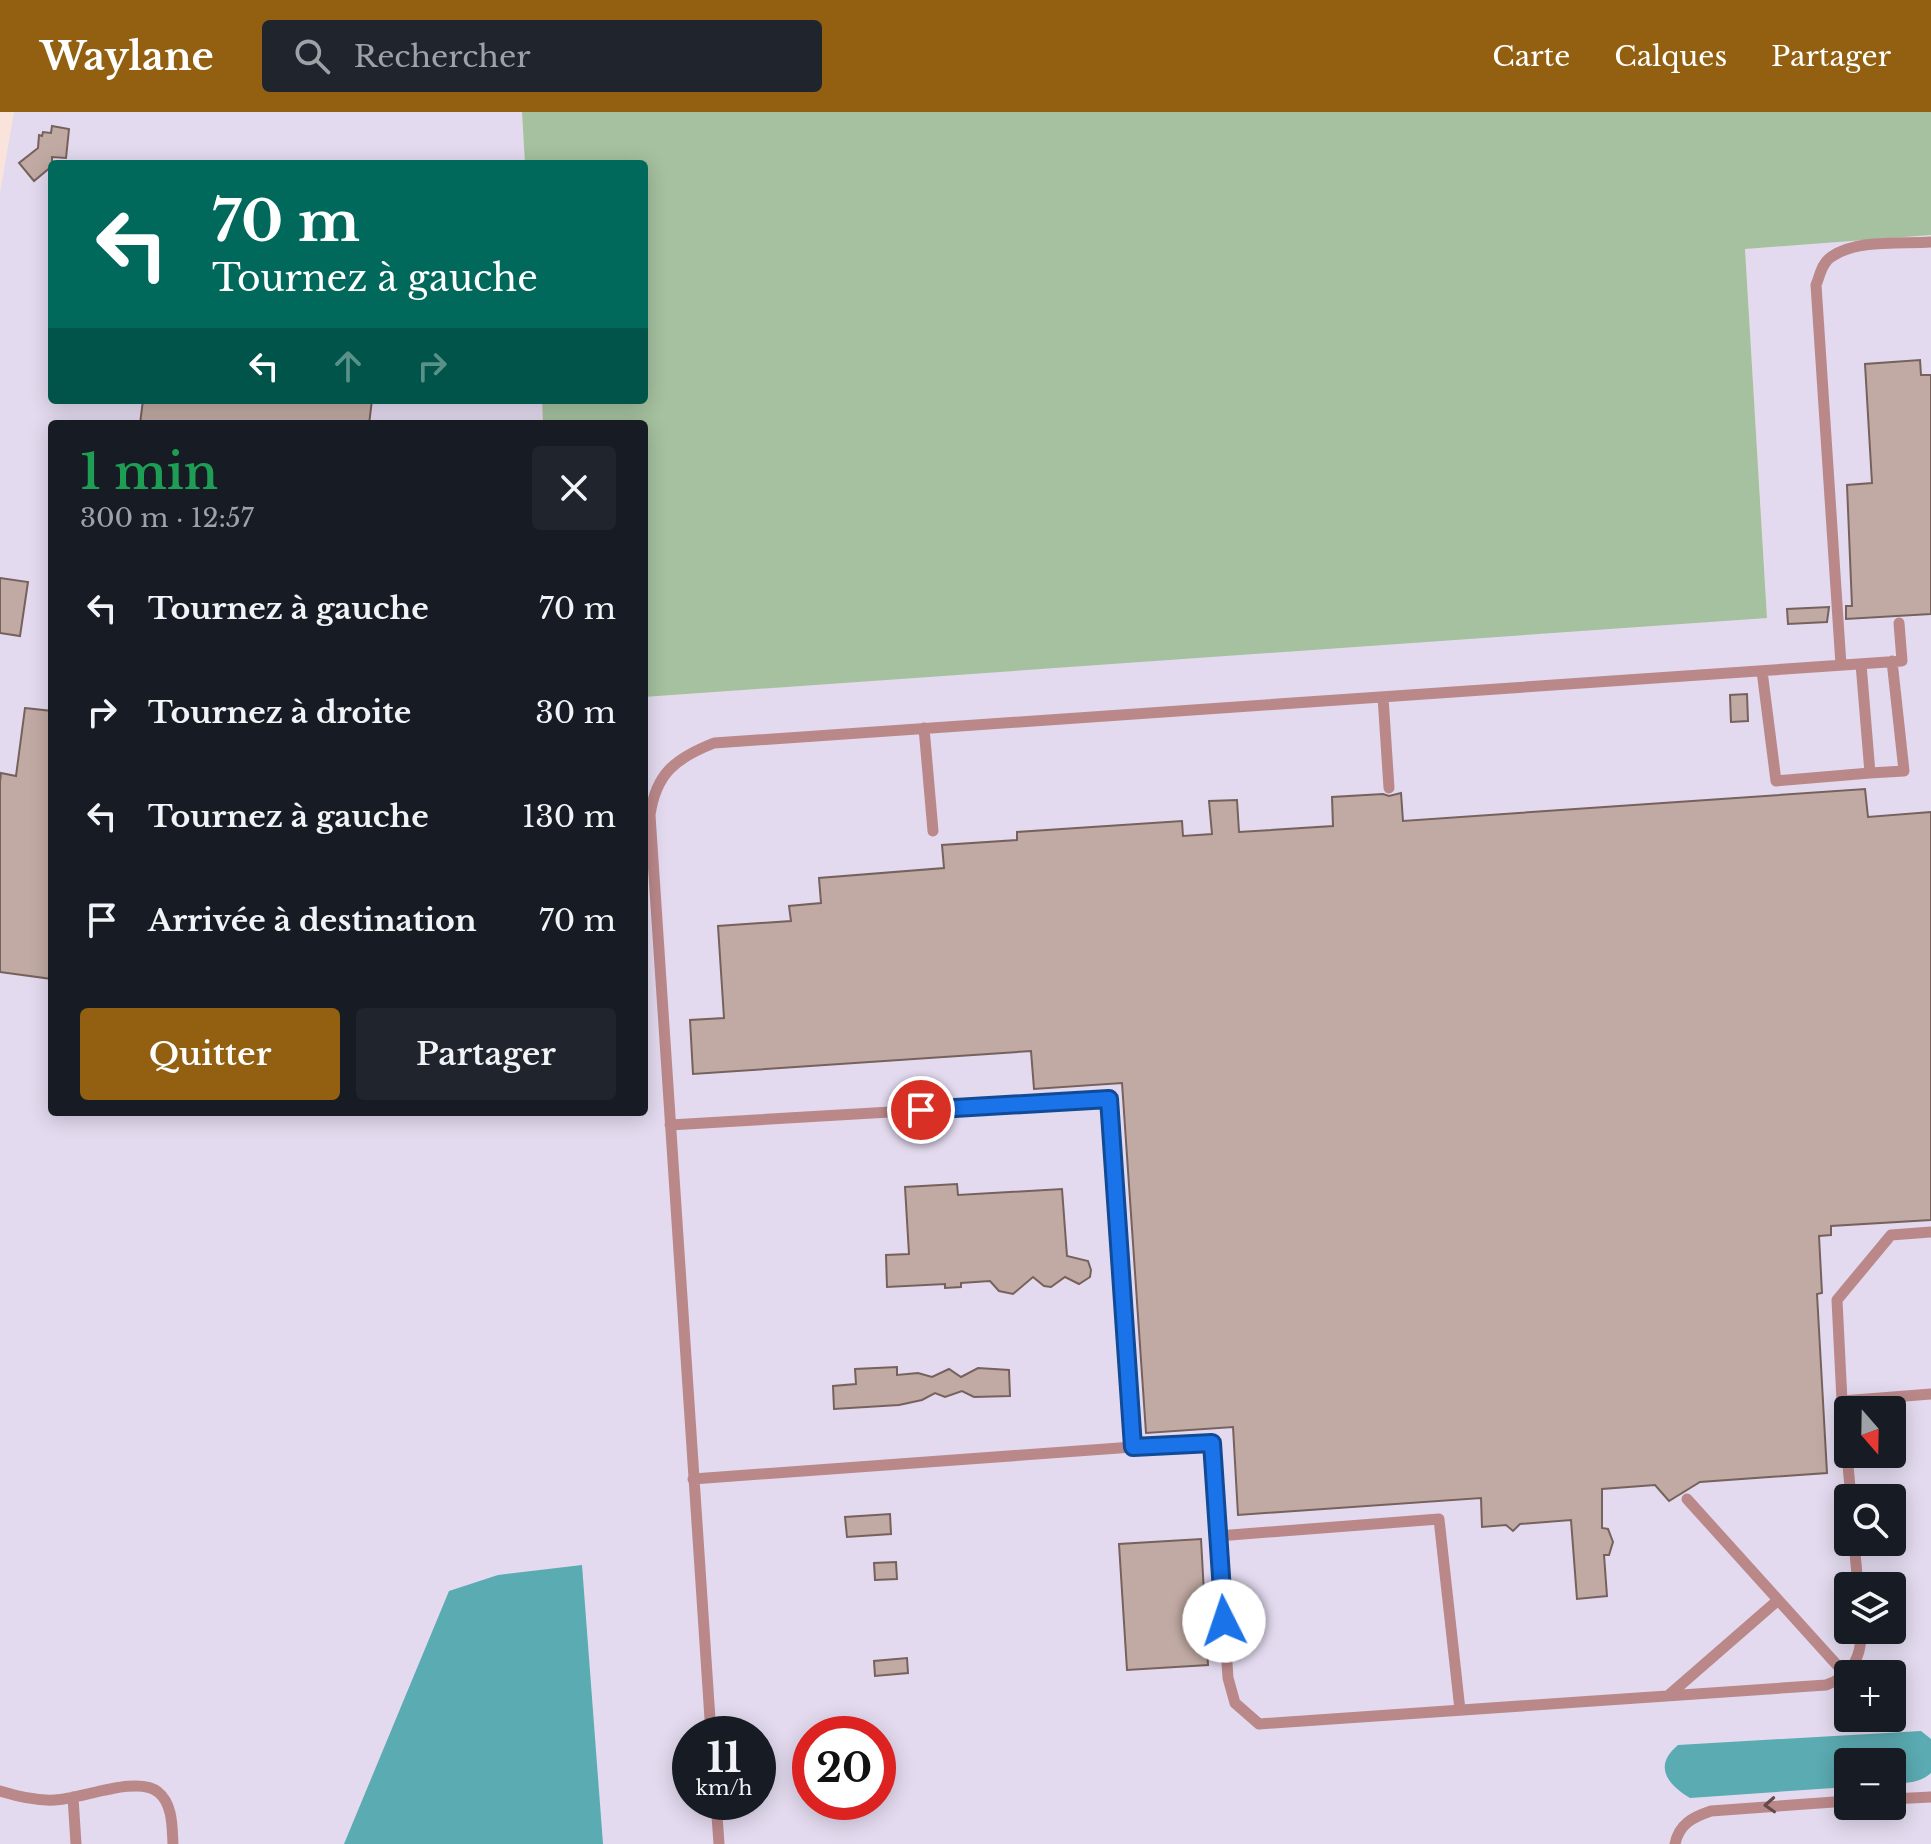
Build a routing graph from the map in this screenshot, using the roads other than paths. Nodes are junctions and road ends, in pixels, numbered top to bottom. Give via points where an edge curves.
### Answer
1 (1931, 242) edge
2 (1899, 623) dead end
3 (1892, 661) junction
4 (1861, 664) junction
5 (1841, 665) junction
6 (1762, 671) junction
7 (1383, 697) junction
8 (924, 728) junction
9 (1870, 773) junction
10 (1389, 788) dead end
11 (933, 831) dead end
12 (670, 1125) junction
13 (1931, 1232) edge
14 (1931, 1394) edge
15 (1842, 1396) edge
16 (1906, 1396) edge
17 (1133, 1447) junction
18 (693, 1479) junction
19 (1687, 1499) dead end
20 (1218, 1536) junction
21 (1777, 1601) junction
22 (1834, 1662) edge
23 (1834, 1681) edge
24 (1668, 1696) junction
25 (1460, 1710) junction
26 (710, 1716) edge
27 (0, 1791) edge
28 (73, 1797) junction
29 (1931, 1797) edge
30 (1906, 1798) edge
31 (1834, 1802) edge
32 (717, 1820) edge
33 (76, 1844) edge
34 (173, 1844) edge
35 (719, 1844) edge
36 (1675, 1844) edge

1 - 5 lane via 1842,251 1829,258 1816,285
2 - 3 lane via 1902,661
3 - 4 lane
3 - 9 lane via 1904,771
4 - 5 lane
4 - 9 lane
5 - 6 lane
6 - 7 lane
6 - 9 lane via 1776,781
7 - 8 lane
7 - 10 lane
8 - 11 lane
8 - 12 lane via 714,743 673,764 661,780 650,815
12 - 17 lane via 1109,1099
12 - 18 lane
13 - 15 lane via 1891,1235 1837,1300
14 - 16 lane
17 - 18 lane
17 - 20 lane via 1212,1443
18 - 26 lane
19 - 21 lane
20 - 25 lane via 1228,1678 1235,1703 1259,1724
20 - 25 lane via 1439,1519
21 - 22 lane
21 - 24 lane
23 - 24 lane
24 - 25 lane
27 - 28 lane via 55,1800
28 - 33 lane
28 - 34 lane via 139,1785 156,1789 172,1820
29 - 30 lane
31 -> 36 lane via 1711,1811 1683,1825
32 - 35 lane

